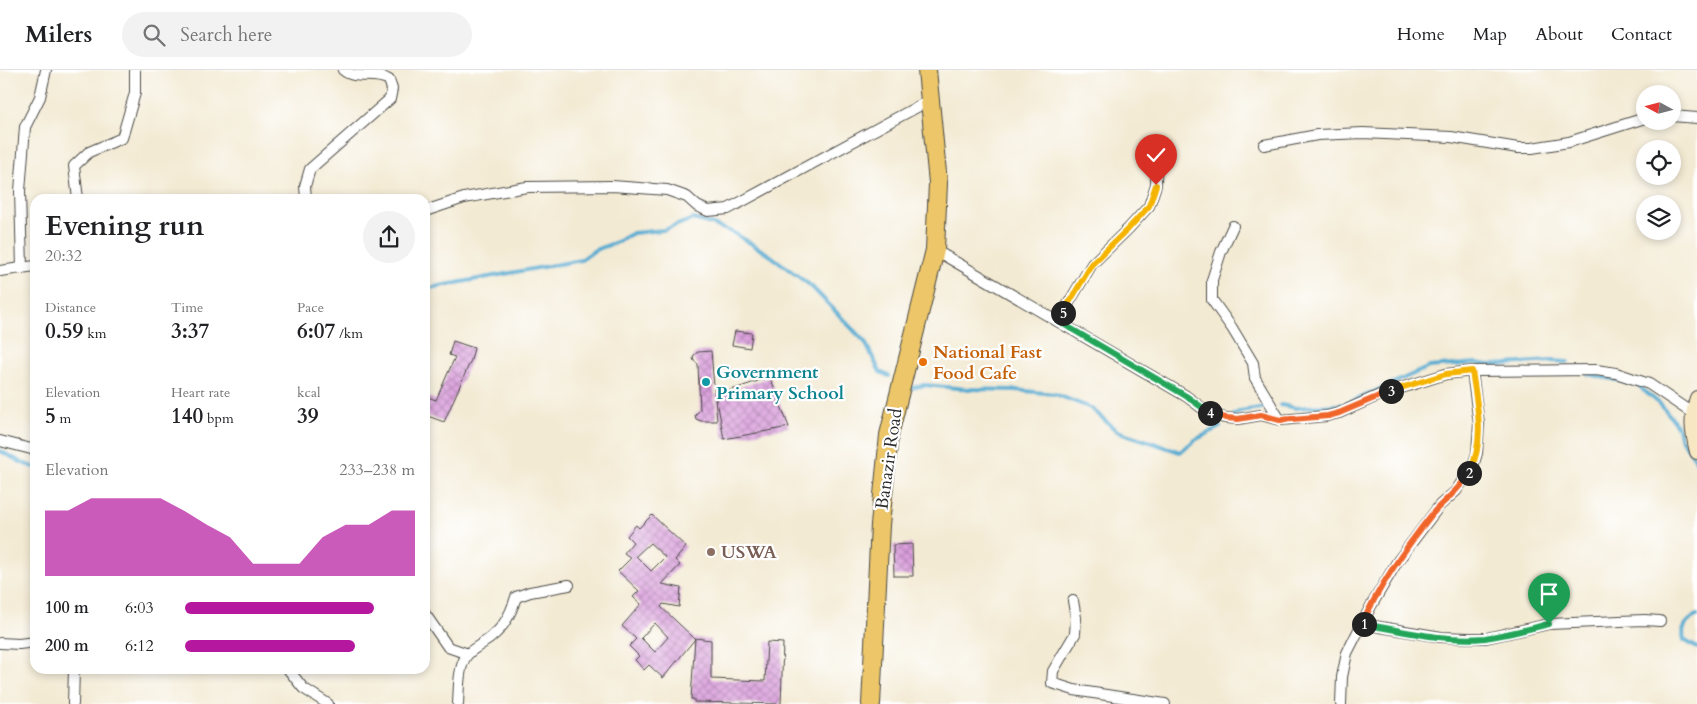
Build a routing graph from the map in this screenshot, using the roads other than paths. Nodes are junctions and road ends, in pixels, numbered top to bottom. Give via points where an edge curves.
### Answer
1 (46, 70) edge
2 (135, 70) edge
3 (343, 70) edge
4 (927, 70) edge
5 (930, 100) junction
6 (1681, 117) edge
7 (1697, 118) edge
8 (1636, 121) edge
9 (1157, 142) dead end
10 (1264, 145) dead end
11 (77, 194) edge
12 (306, 194) edge
13 (430, 209) edge
14 (1233, 226) dead end
15 (936, 250) junction
16 (30, 267) edge
17 (22, 268) junction
18 (0, 271) edge
19 (1058, 321) junction
20 (1472, 371) junction
21 (1697, 398) edge
22 (1692, 413) junction
23 (1280, 420) junction
24 (0, 441) edge
25 (30, 449) edge
26 (1697, 452) edge
27 (569, 585) dead end
28 (1073, 601) dead end
29 (430, 621) edge
30 (1660, 621) dead end
31 (1362, 624) junction
32 (30, 643) edge
33 (0, 644) edge
34 (468, 654) junction
35 (74, 674) edge
36 (292, 674) edge
37 (73, 704) edge
38 (328, 704) edge
39 (458, 704) edge
40 (871, 704) edge
41 (1165, 704) edge
42 (1342, 704) edge

1 - 17 street via 40,97 25,127 20,191
2 - 11 street via 135,93 122,138 89,152 74,166
3 - 12 street via 356,76 382,76 389,80 390,98 310,169
4 - 5 highway, Banazir Road
5 - 13 street via 728,209 708,211 667,190 612,186 527,187 464,198
5 - 15 highway, Banazir Road via 938,183
6 - 7 street
8 - 10 street via 1569,142 1532,148 1451,137 1363,133 1317,135
9 - 19 street via 1156,185 1149,206 1092,264
14 - 23 street via 1212,280 1212,300 1253,363 1255,378
15 - 19 street
15 - 40 highway, Banazir Road via 889,435 880,525
16 - 17 street
17 - 18 street
19 - 23 street via 1215,416 1238,419 1261,415
20 - 22 street via 1576,369 1616,373 1649,384
20 - 23 street via 1420,381 1328,416
20 - 31 street via 1479,424 1474,463 1456,491 1440,505 1398,562
21 - 22 street
22 - 26 street
24 - 25 street
27 - 34 street via 516,597 504,626
28 - 41 street via 1075,634 1053,671 1052,682 1074,690
29 - 34 street via 448,646
30 - 31 street via 1549,624 1486,638 1441,637
31 - 42 street via 1344,667
32 - 33 street
34 - 39 street via 459,677
35 - 37 street
36 - 38 street via 303,688

